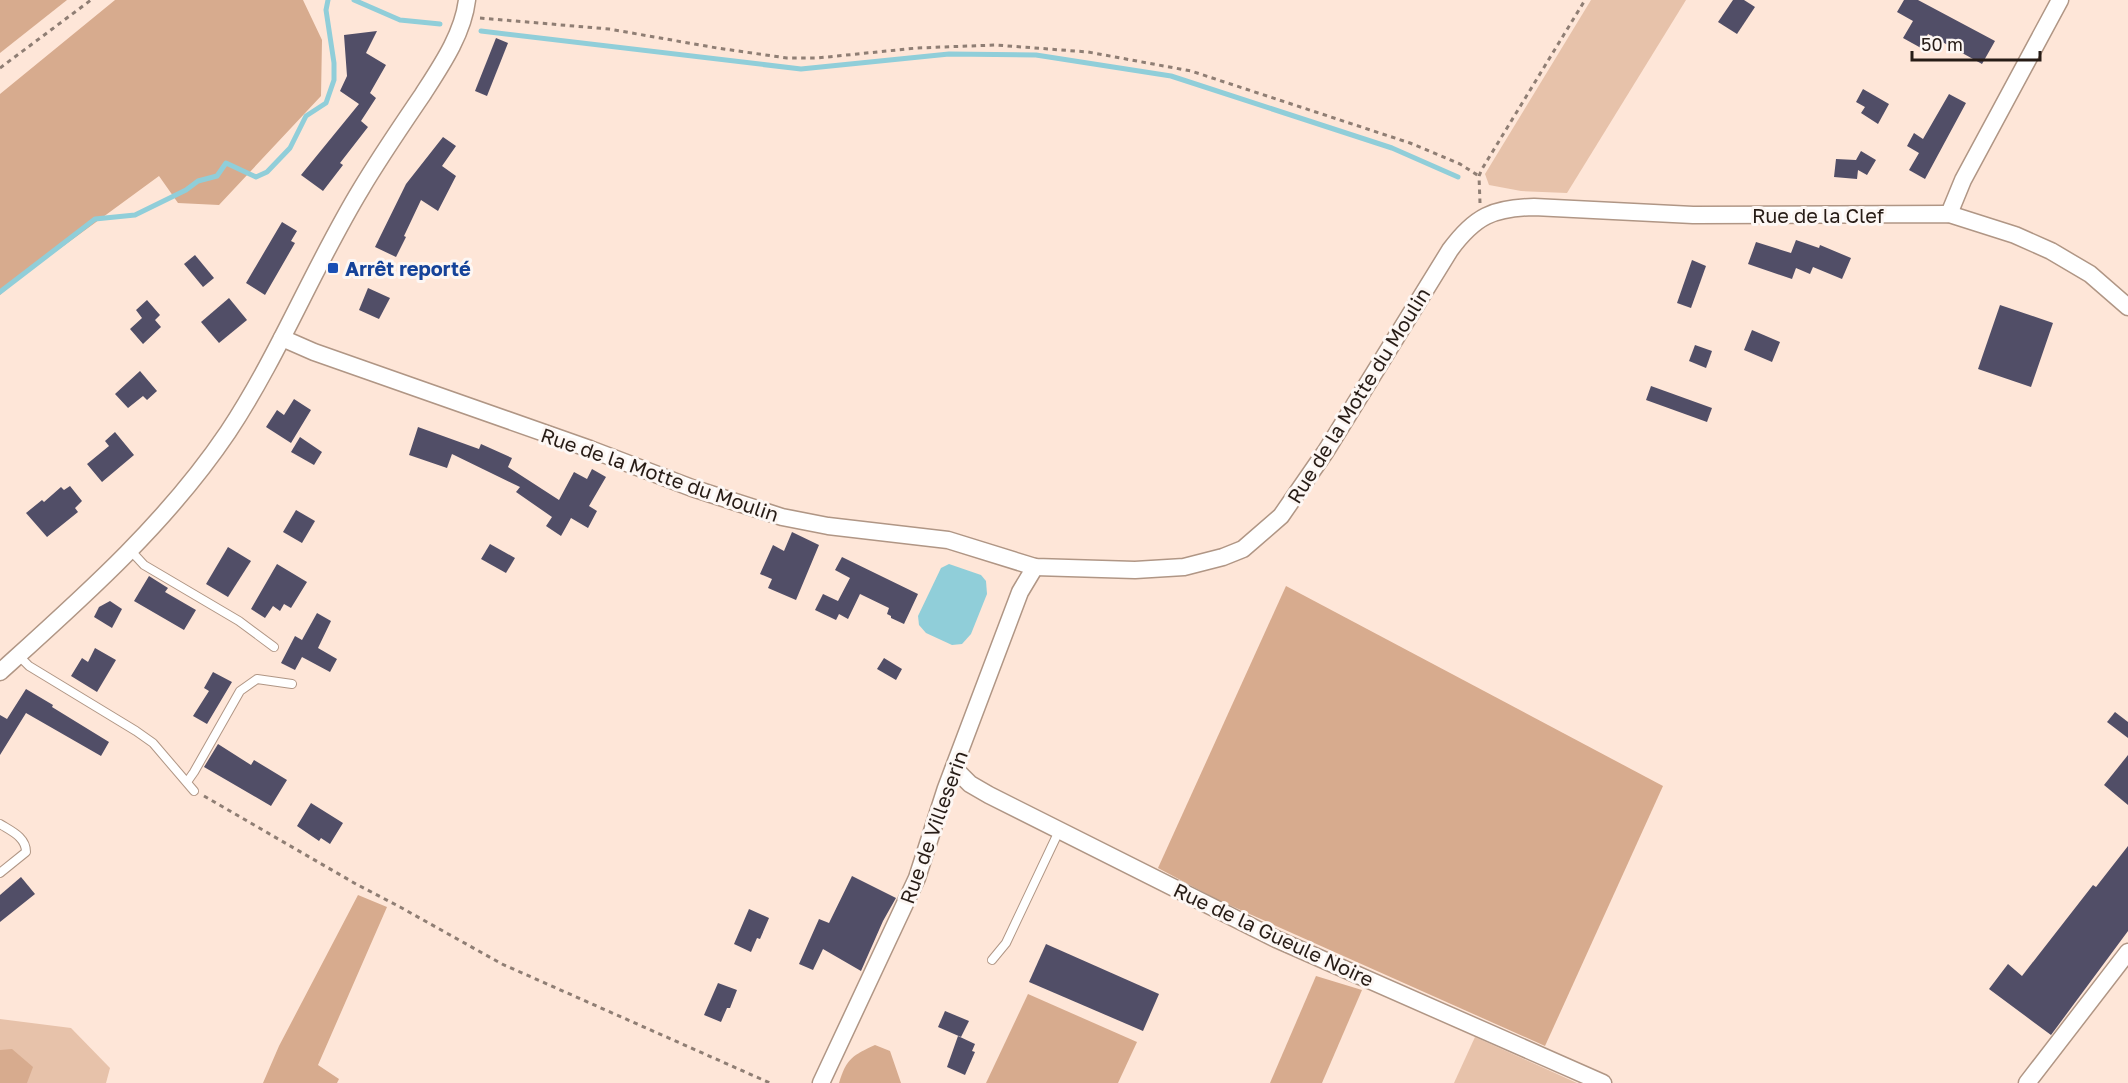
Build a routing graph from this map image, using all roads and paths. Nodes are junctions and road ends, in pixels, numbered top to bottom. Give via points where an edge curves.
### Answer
1 (91, 0) edge
2 (467, 0) edge
3 (1585, 0) edge
4 (2060, 0) edge
5 (476, 17) dead end
6 (0, 68) edge
7 (1479, 176) junction
8 (1949, 214) junction
9 (1485, 216) junction
10 (2128, 307) edge
11 (282, 338) junction
12 (131, 551) junction
13 (1035, 567) junction
14 (274, 647) dead end
15 (18, 655) junction
16 (0, 672) edge
17 (292, 684) dead end
18 (954, 768) junction
19 (187, 782) junction
20 (194, 791) joint
21 (0, 824) edge
22 (1059, 831) junction
23 (0, 873) edge
24 (2128, 952) edge
25 (992, 960) dead end
26 (770, 1083) edge
27 (821, 1083) edge
28 (1603, 1083) edge
29 (2027, 1083) edge

1 - 6 path
2 - 11 street via 448,52 361,189
3 - 7 path
4 - 8 street via 1963,180
5 - 7 path via 609,29 787,58 996,45 1088,52 1191,71 1410,143
7 - 9 path via 1479,200
8 - 9 street, Rue de la Clef via 1693,215 1510,207
8 - 10 street, Rue de la Clef via 2051,251 2090,274
9 - 13 street, Rue de la Motte du Moulin via 1466,230 1450,250 1326,451 1281,516 1261,536 1243,549 1184,567
11 - 12 street via 228,432
11 - 13 street, Rue de la Motte du Moulin via 692,488 782,517 948,540
12 - 14 lane via 144,565 239,621
12 - 15 street
13 - 18 street, Rue de Villeserin via 1020,592
15 - 16 street
15 - 19 lane via 29,666 153,743
17 - 19 lane via 257,679 240,691
18 - 22 street, Rue de la Gueule Noire via 970,784
18 - 27 street, Rue de Villeserin via 916,879
19 - 20 lane
20 - 26 path via 502,964
21 - 23 lane via 26,846 26,852
22 - 25 lane via 1006,943
22 - 28 street, Rue de la Gueule Noire via 1276,939
24 - 29 street

